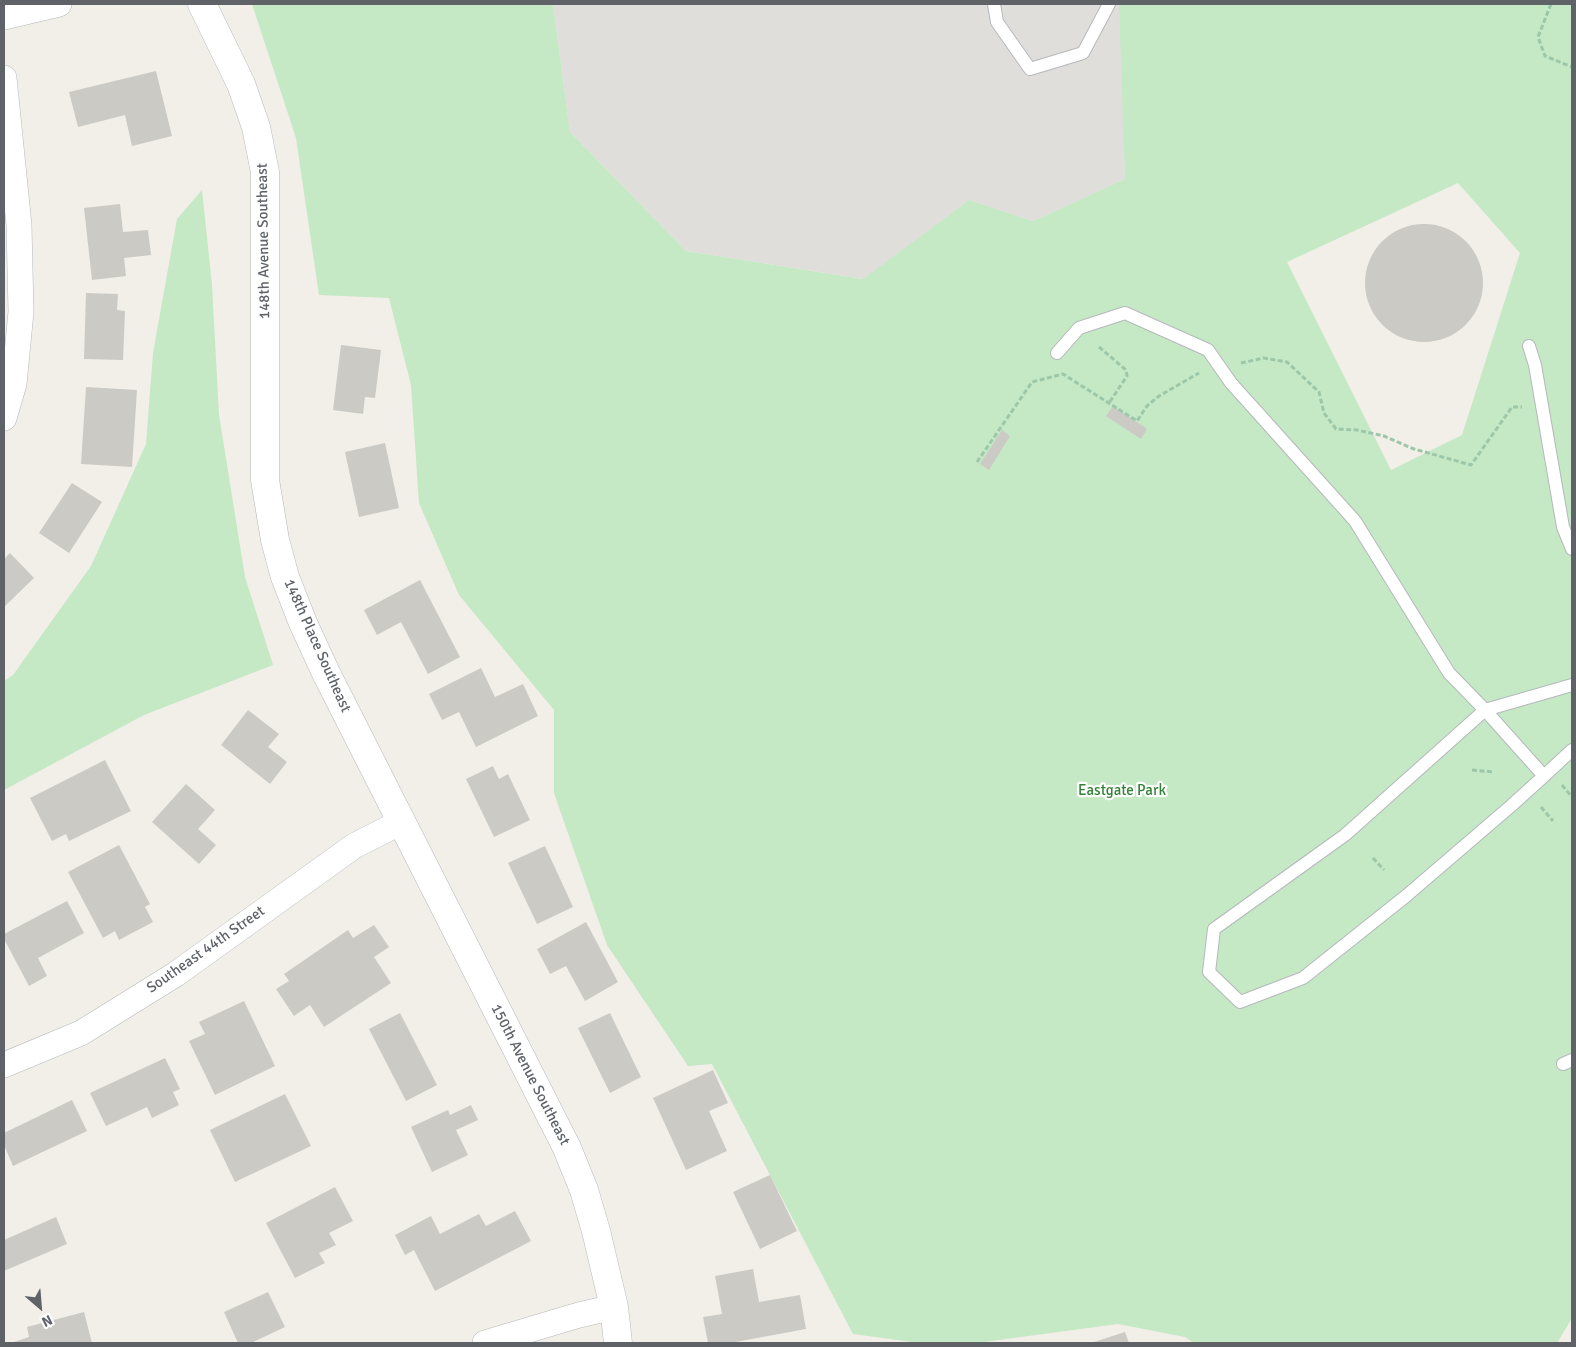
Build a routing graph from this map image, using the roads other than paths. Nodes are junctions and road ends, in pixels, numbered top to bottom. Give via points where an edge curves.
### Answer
1 (59, 4) edge
2 (202, 4) edge
3 (994, 4) edge
4 (1109, 4) edge
5 (4, 17) edge
6 (4, 78) edge
7 (265, 340) joint
8 (1529, 346) dead end
9 (1057, 353) dead end
10 (4, 418) edge
11 (1572, 549) edge
12 (1572, 685) edge
13 (1485, 710) junction
14 (1572, 750) edge
15 (1544, 776) junction
16 (402, 822) junction
17 (4, 1065) edge
18 (614, 1307) junction
19 (485, 1343) edge
20 (618, 1343) edge

1 - 5 street
2 - 7 street, 148th Avenue Southeast via 241,84 256,127 266,172
3 - 4 lane via 997,22 1030,69 1083,53
6 - 10 street via 19,225 21,312 14,384
7 - 16 street, 148th Place Southeast via 265,480 285,577 326,673
8 - 11 lane via 1536,365 1563,527
9 - 13 lane via 1078,328 1125,313 1208,350 1231,384 1355,521 1449,673
12 - 13 lane
13 - 15 lane
13 - 15 lane via 1345,835 1214,929 1208,972 1240,1002 1303,978 1406,896
14 - 15 lane
16 - 17 street, Southeast 44th Street via 354,846 176,974 81,1033
16 - 18 street, 150th Avenue Southeast via 567,1148 584,1190
18 - 19 street
18 - 20 street, 150th Avenue Southeast

